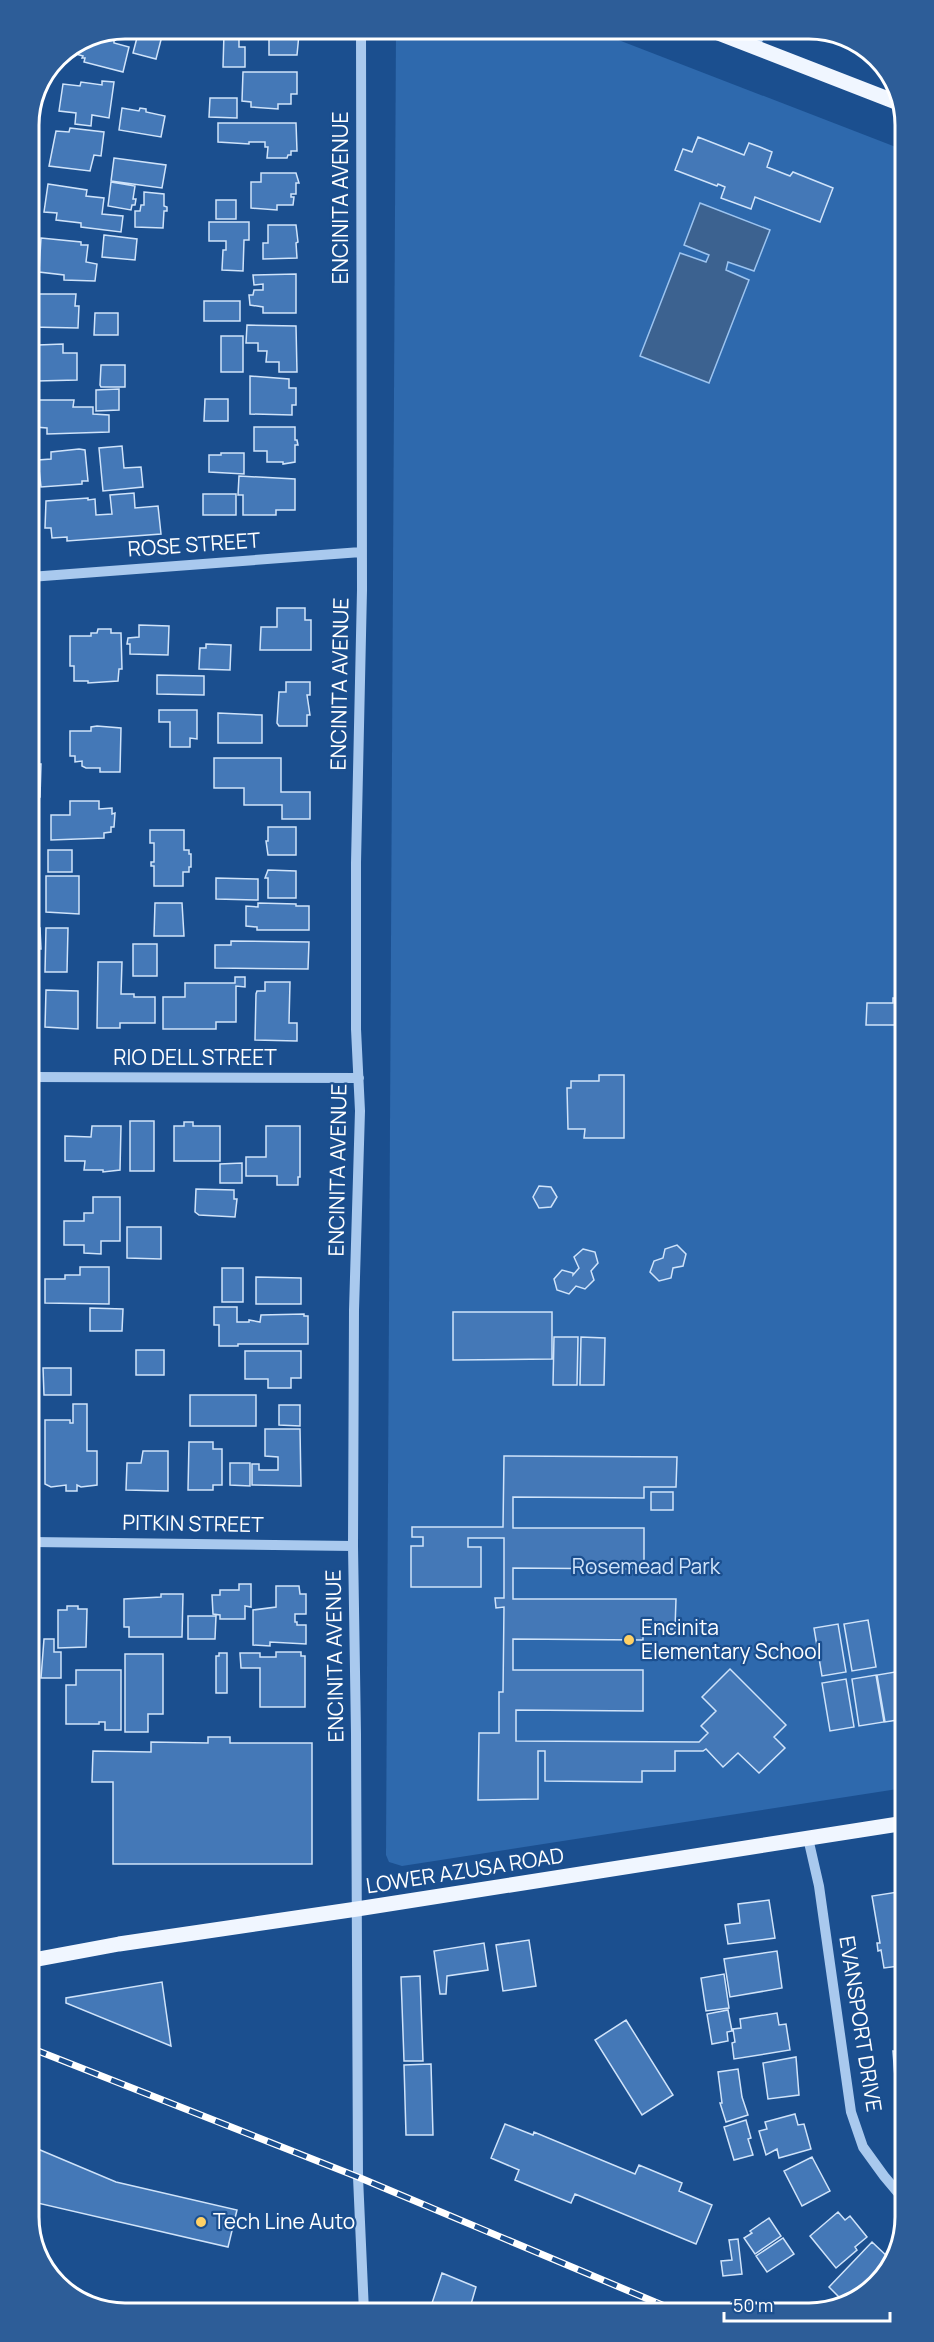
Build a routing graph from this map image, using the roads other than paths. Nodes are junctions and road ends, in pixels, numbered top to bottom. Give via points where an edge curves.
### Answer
1 (361, 39) edge
2 (734, 39) edge
3 (758, 39) edge
4 (754, 47) junction
5 (891, 100) edge
6 (362, 552) junction
7 (39, 577) edge
8 (39, 1077) edge
9 (359, 1078) junction
10 (39, 1542) edge
11 (353, 1545) junction
12 (895, 1824) edge
13 (808, 1838) junction
14 (357, 1909) junction
15 (39, 1959) edge
16 (895, 2189) edge
17 (364, 2303) edge

1 - 6 street, ENCINITA AVENUE
2 - 4 main road
3 - 4 street
4 - 5 main road
6 - 7 street, ROSE STREET
6 - 9 street, ENCINITA AVENUE via 356,863
8 - 9 street, RIO DELL STREET
9 - 11 street, ENCINITA AVENUE
10 - 11 street, PITKIN STREET
11 - 14 street, ENCINITA AVENUE
12 - 13 main road, LOWER AZUSA ROAD
13 - 14 main road, LOWER AZUSA ROAD
13 - 16 street, EVANSPORT DRIVE via 819,1886 851,2112 863,2147
14 - 15 main road, LOWER AZUSA ROAD
14 - 17 street, ENCINITA AVENUE via 358,2176

